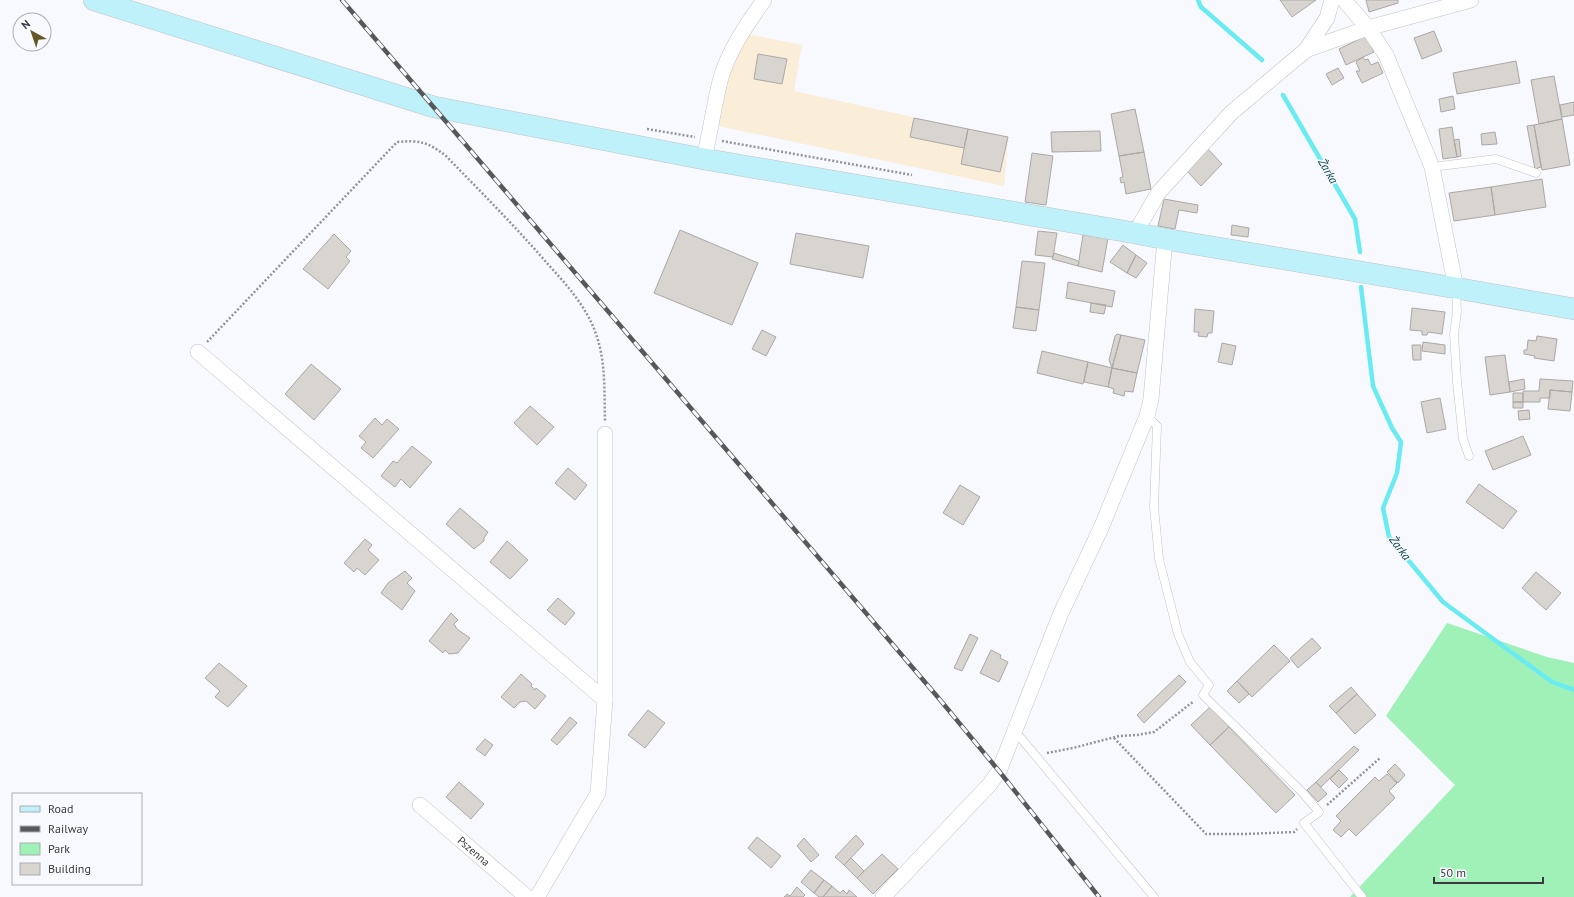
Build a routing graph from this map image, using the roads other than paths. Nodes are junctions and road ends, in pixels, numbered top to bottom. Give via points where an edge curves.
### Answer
1 (94, 0) edge
2 (764, 0) edge
3 (1332, 0) edge
4 (1344, 0) edge
5 (1471, 0) edge
6 (1368, 28) junction
7 (1306, 50) junction
8 (704, 159) junction
9 (1432, 167) junction
10 (1536, 173) dead end
11 (1135, 233) junction
12 (1165, 240) junction
13 (1456, 288) junction
14 (1574, 309) edge
15 (198, 352) road end
16 (1147, 416) junction
17 (605, 434) road end
18 (1469, 456) dead end
19 (605, 700) junction
20 (1014, 730) junction
21 (420, 805) dead end
22 (527, 897) edge
23 (537, 897) edge
24 (883, 897) edge
25 (1154, 897) edge
26 (1362, 897) edge

1 - 8 main road via 434,107
2 - 8 street via 732,51 720,80
3 - 7 street via 1327,18
4 - 6 street
5 - 6 street
6 - 7 street
6 - 9 street via 1386,55
7 - 11 street via 1231,112 1160,192
8 - 11 main road
9 - 10 lane via 1496,159
9 - 13 street
11 - 12 main road
12 - 13 main road
12 - 16 street via 1151,399
13 - 14 main road
13 - 18 lane via 1457,312 1454,334 1457,382 1463,439
15 - 19 street
16 - 20 street via 1101,528 1061,613
16 - 26 lane via 1157,426 1154,507 1159,558 1178,634 1190,662 1209,685 1203,695 1302,792 1319,812 1304,823
17 - 19 street
19 - 23 street via 598,793
20 - 24 street via 999,771 990,784
20 - 25 lane
21 - 22 street, Pszenna

